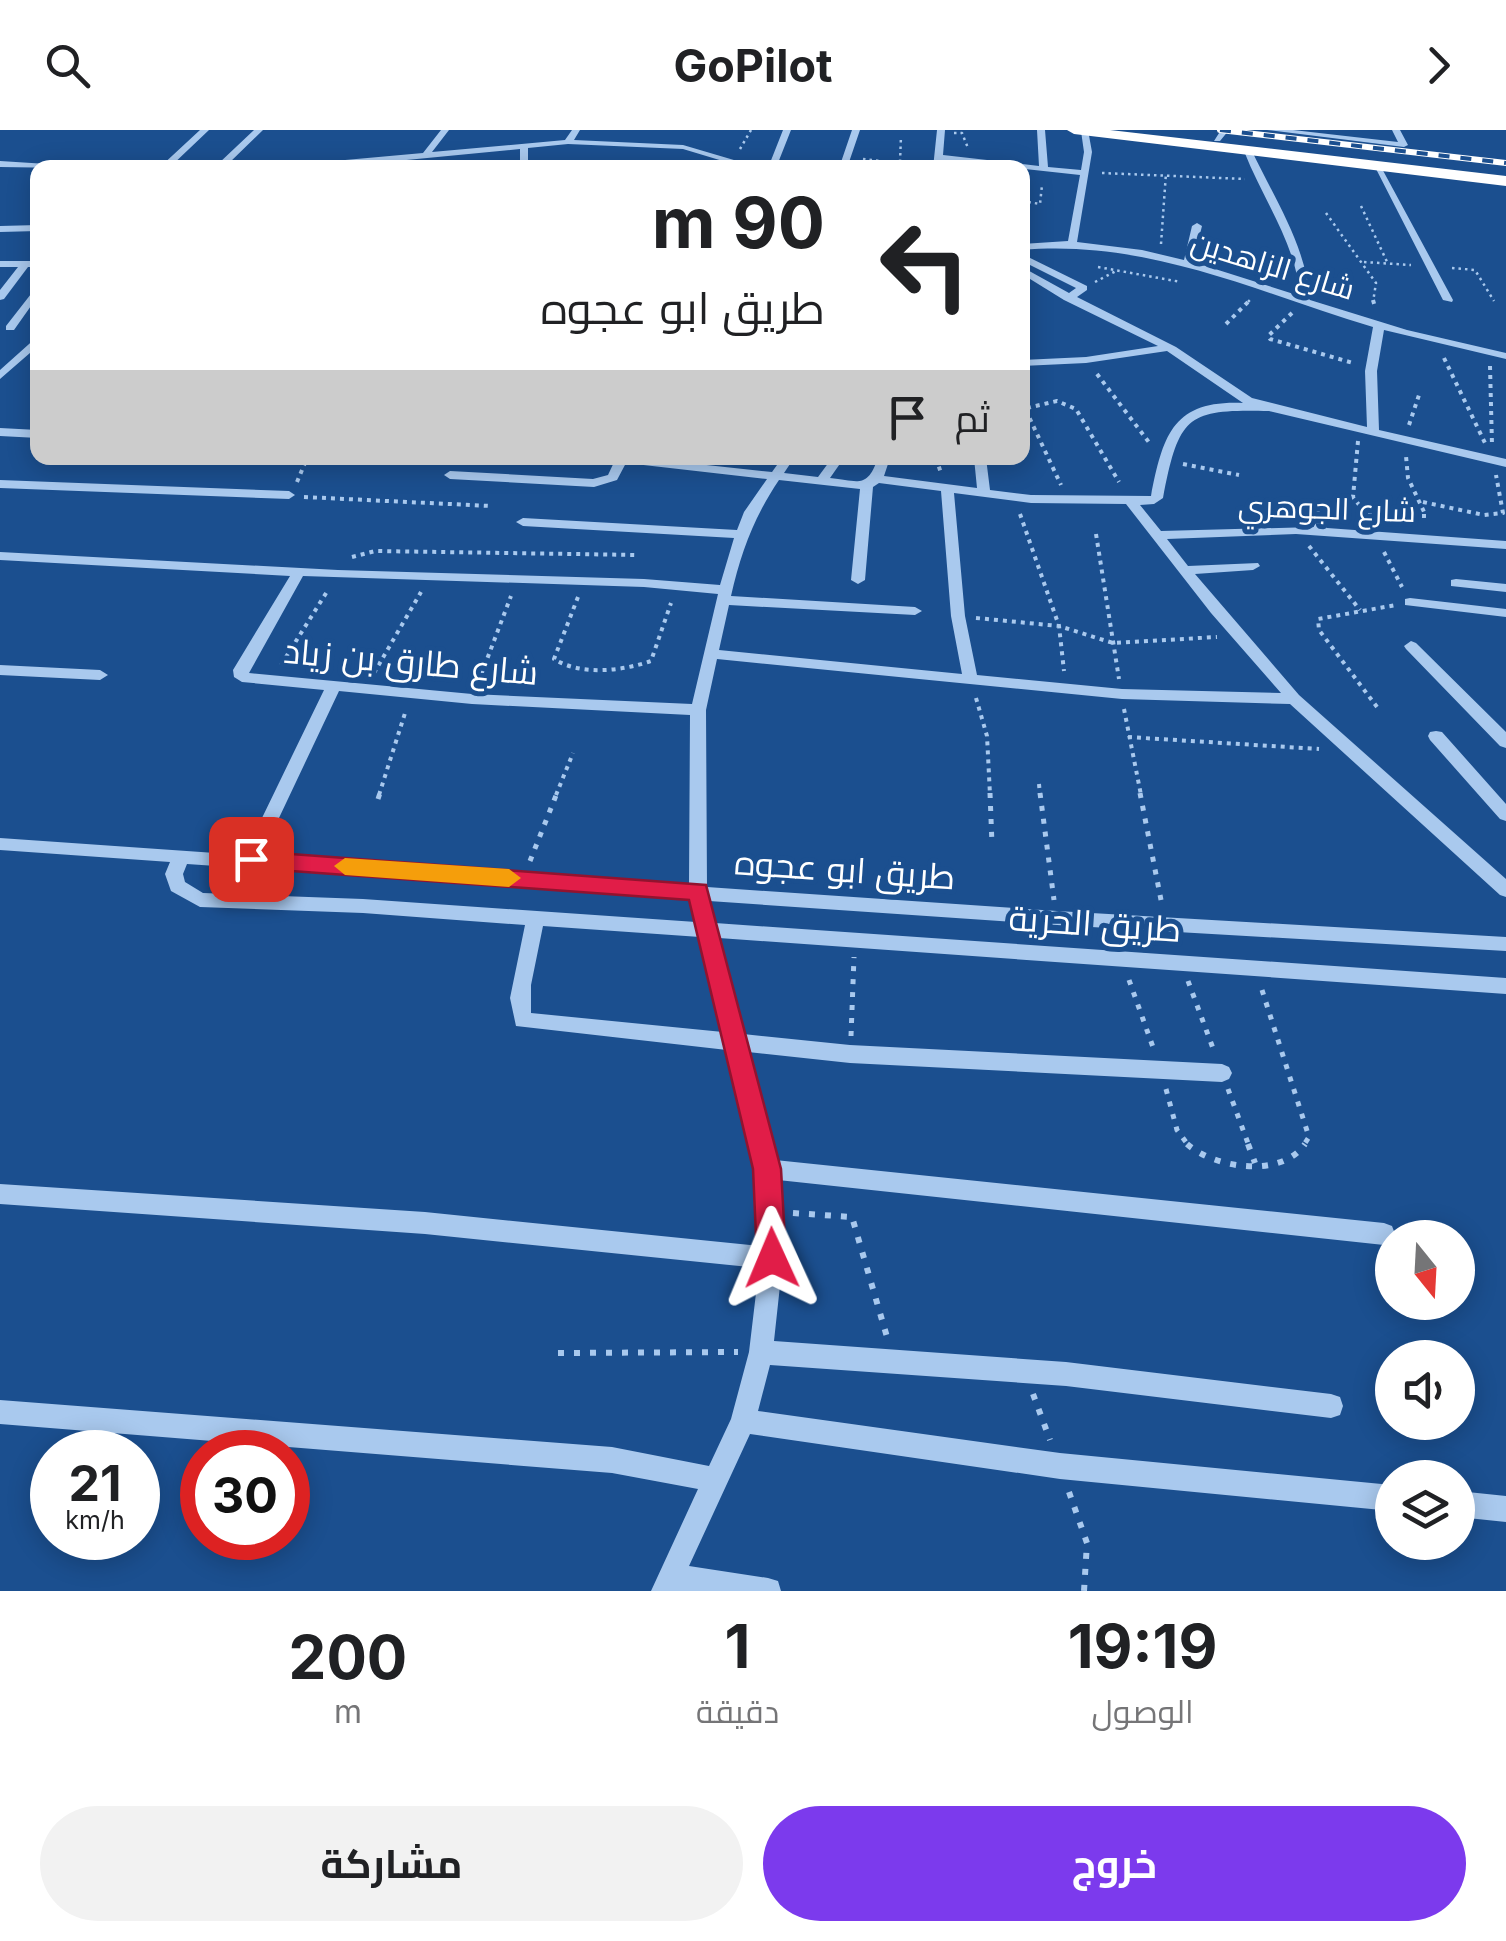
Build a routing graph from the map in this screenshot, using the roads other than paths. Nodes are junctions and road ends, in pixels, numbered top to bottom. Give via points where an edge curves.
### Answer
1 (205, 130) edge
2 (259, 130) edge
3 (445, 130) edge
4 (537, 130) edge
5 (576, 130) edge
6 (646, 130) edge
7 (688, 130) edge
8 (787, 130) edge
9 (856, 130) edge
10 (940, 130) edge
11 (1041, 130) edge
12 (1140, 130) edge
13 (1271, 130) edge
14 (1396, 130) edge
15 (1080, 131) edge
16 (1221, 134) edge
17 (1345, 134) edge
18 (494, 140) dead end
19 (568, 142) junction
20 (636, 144) junction
21 (526, 146) junction
22 (682, 148) junction
23 (487, 150) junction
24 (1248, 151) junction
25 (451, 153) junction
26 (424, 157) junction
27 (172, 160) edge
28 (226, 160) edge
29 (409, 160) edge
30 (450, 160) edge
31 (525, 160) edge
32 (728, 160) edge
33 (775, 160) edge
34 (845, 160) edge
35 (937, 160) edge
36 (0, 164) edge
37 (1376, 165) junction
38 (30, 166) edge
39 (1030, 168) edge
40 (1044, 169) junction
41 (1506, 172) edge
42 (1082, 173) junction
43 (1506, 181) edge
44 (1197, 226) dead end
45 (30, 228) edge
46 (0, 229) edge
47 (1072, 244) junction
48 (1030, 247) edge
49 (1030, 261) edge
50 (0, 264) edge
51 (30, 264) edge
52 (1188, 264) junction
53 (30, 265) edge
54 (1030, 275) edge
55 (0, 297) edge
56 (30, 297) edge
57 (1068, 298) junction
58 (1448, 300) dead end
59 (1305, 301) junction
60 (1379, 326) junction
61 (5, 327) edge
62 (30, 328) edge
63 (30, 347) edge
64 (1168, 348) junction
65 (1506, 356) edge
66 (1030, 363) edge
67 (0, 376) edge
68 (1270, 408) junction
69 (1366, 429) junction
70 (0, 432) edge
71 (30, 434) edge
72 (1499, 461) edge
73 (619, 465) edge
74 (685, 465) edge
75 (783, 465) edge
76 (833, 465) edge
77 (880, 465) edge
78 (981, 465) edge
79 (775, 475) junction
80 (450, 476) dead end
81 (822, 480) junction
82 (872, 482) junction
83 (0, 484) edge
84 (948, 490) junction
85 (984, 495) junction
86 (289, 496) dead end
87 (1131, 502) junction
88 (1311, 506) dead end
89 (523, 522) dead end
90 (1322, 531) junction
91 (742, 534) junction
92 (1156, 535) junction
93 (1501, 544) edge
94 (0, 556) edge
95 (1253, 566) dead end
96 (1184, 570) junction
97 (299, 572) junction
98 (858, 580) dead end
99 (1456, 583) dead end
100 (1506, 588) edge
101 (724, 595) junction
102 (1410, 602) road end
103 (914, 611) dead end
104 (1506, 613) edge
105 (1411, 646) dead end
106 (710, 654) junction
107 (0, 670) edge
108 (100, 676) dead end
109 (971, 681) junction
110 (334, 686) junction
111 (1294, 698) junction
112 (698, 710) junction
113 (1436, 736) dead end
114 (1506, 742) edge
115 (1506, 816) edge
116 (0, 844) edge
117 (181, 855) junction
118 (251, 859) junction
119 (1497, 870) edge
120 (1506, 890) edge
121 (698, 892) junction
122 (536, 918) junction
123 (707, 931) junction
124 (1506, 944) edge
125 (1506, 986) edge
126 (737, 1044) junction
127 (1222, 1073) dead end
128 (767, 1169) junction
129 (0, 1194) edge
130 (1375, 1233) edge
131 (772, 1258) junction
132 (761, 1352) junction
133 (1331, 1406) dead end
134 (0, 1412) edge
135 (743, 1421) junction
136 (716, 1480) junction
137 (1375, 1496) edge
138 (1475, 1506) edge
139 (1506, 1509) edge
140 (666, 1584) edge
141 (768, 1591) edge

1 - 27 street
2 - 28 street
3 - 26 street
4 - 21 street
5 - 19 street
6 - 20 street
7 - 22 street
8 - 33 street
9 - 34 street
10 - 35 street
11 - 40 street
12 - 16 highway
13 - 17 street
14 - 17 street via 1404,144
15 - 24 highway
15 - 42 street via 1088,152
16 - 41 highway
18 - 23 street
19 - 20 street
19 - 21 street
20 - 22 street
21 - 23 street
21 - 31 street
22 - 32 street
23 - 25 street
24 - 37 highway
24 - 59 street via 1298,250
25 - 26 street
25 - 30 street
26 - 29 street
36 - 38 street
37 - 43 highway
37 - 58 street
39 - 40 street
40 - 42 street
42 - 47 street
44 - 52 street
45 - 46 street
47 - 48 street, شارع الزاهدين
47 - 52 street, شارع الزاهدين
49 - 57 street via 1083,288
50 - 51 street
52 - 59 street, شارع الزاهدين
53 - 55 street
54 - 57 street
56 - 61 street
57 - 64 street
59 - 60 street, شارع الزاهدين
60 - 65 street, شارع الزاهدين
60 - 69 street
61 - 62 street
63 - 67 street
64 - 66 street
64 - 68 street via 1236,395
68 - 69 street
68 - 87 street via 1195,412 1169,450 1157,498
69 - 72 street
70 - 71 street
73 - 80 street via 602,482
74 - 79 street
75 - 79 street
76 - 81 street
77 - 82 street
78 - 85 street
79 - 81 street
79 - 91 street
81 - 82 street
82 - 84 street
82 - 98 street
83 - 86 street
84 - 85 street
84 - 109 street via 958,616
85 - 87 street
87 - 92 street
88 - 90 street
89 - 91 street
90 - 92 street, شارع الجوهري
90 - 93 street, شارع الجوهري
91 - 101 street
92 - 96 street
94 - 97 street
95 - 96 street
96 - 111 street
97 - 101 street via 677,586
97 - 110 street, شارع طارق بن زياد via 240,673 246,679
99 - 100 street
101 - 103 street
101 - 106 street
102 - 104 street
105 - 114 street
106 - 109 street
106 - 112 street
107 - 108 street
109 - 111 street via 1181,698
110 - 112 street, شارع طارق بن زياد
110 - 118 street
111 - 119 street
112 - 121 street
113 - 115 street
116 - 117 street, طريق ابو عجوه
117 - 118 street, طريق ابو عجوه
117 - 122 street, طريق الحرية via 177,886 200,900
118 - 121 street, طريق ابو عجوه
119 - 120 street
121 - 123 street
121 - 124 street, طريق ابو عجوه
122 - 123 street, طريق الحرية
122 - 126 street via 520,994 523,1020
123 - 125 street, طريق الحرية
123 - 126 street
126 - 127 street
126 - 128 street
128 - 130 street
128 - 131 street
129 - 131 street via 425,1224
131 - 132 street
132 - 133 street via 1066,1374
132 - 135 street
134 - 136 street via 612,1460
135 - 136 street
135 - 137 street via 1060,1466
136 - 140 street
138 - 139 street
140 - 141 street

